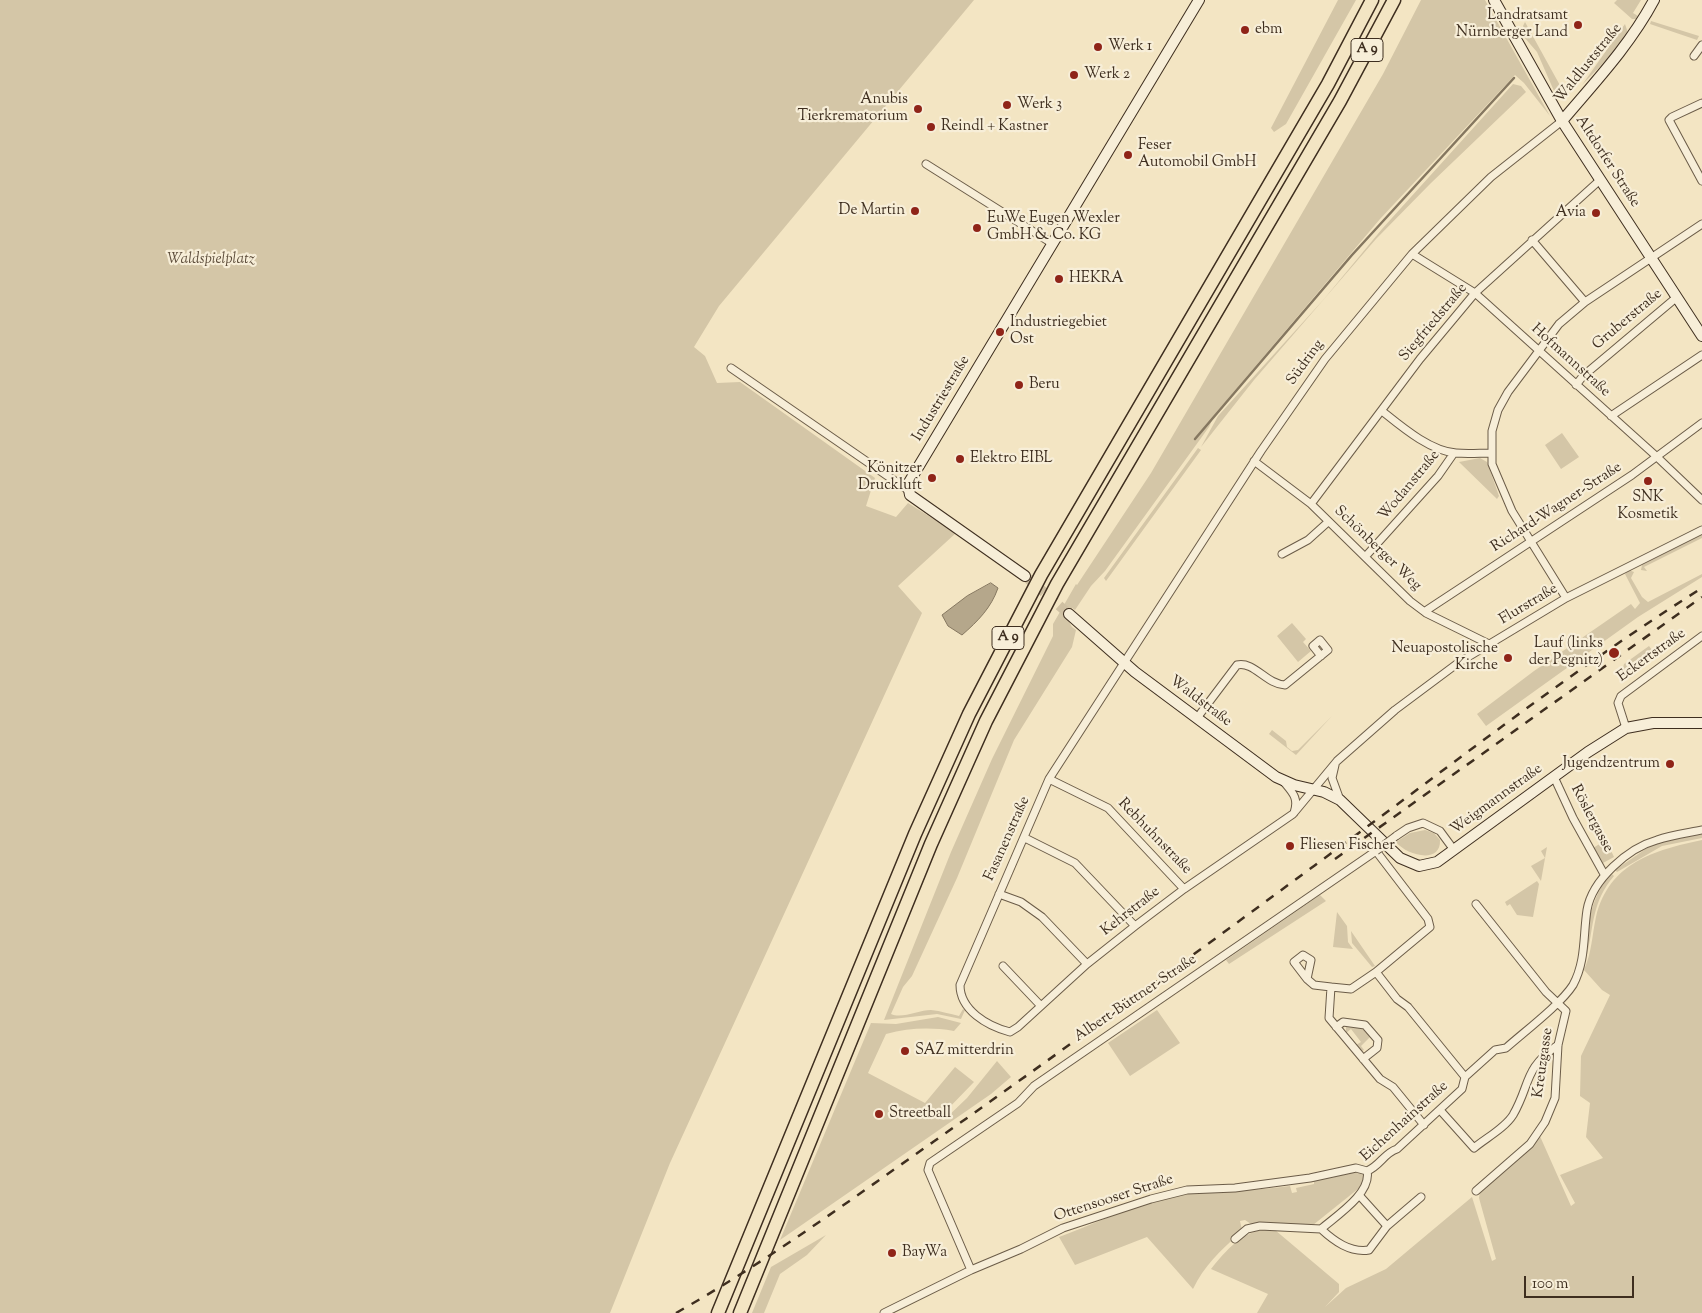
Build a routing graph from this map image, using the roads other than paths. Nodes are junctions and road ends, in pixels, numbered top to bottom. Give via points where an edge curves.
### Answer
1 (1199, 0) edge
2 (1372, 0) edge
3 (1394, 0) edge
4 (1494, 0) edge
5 (1654, 0) edge
6 (1702, 45) edge
7 (1694, 56) dead end
8 (1702, 103) edge
9 (1562, 120) junction
10 (926, 164) dead end
11 (1600, 180) junction
12 (1702, 182) edge
13 (1702, 224) edge
14 (1532, 240) junction
15 (1053, 244) junction
16 (1412, 254) junction
17 (1651, 257) junction
18 (1475, 294) junction
19 (1677, 297) junction
20 (1585, 302) junction
21 (1702, 336) edge
22 (1537, 351) junction
23 (1702, 355) edge
24 (732, 368) dead end
25 (1576, 385) junction
26 (1382, 411) junction
27 (1611, 416) junction
28 (1702, 423) edge
29 (1454, 453) junction
30 (1491, 453) junction
31 (1656, 456) junction
32 (1254, 461) junction
33 (908, 490) junction
34 (1702, 500) edge
35 (1311, 504) junction
36 (1328, 522) junction
37 (1702, 530) edge
38 (1531, 541) junction
39 (1282, 554) dead end
40 (1365, 557) junction
41 (1025, 576) tunnel mouth
42 (1566, 598) junction
43 (1426, 613) junction
44 (1069, 614) tunnel mouth
45 (1702, 636) edge
46 (1489, 644) junction
47 (1321, 656) dead end
48 (1124, 664) junction
49 (1197, 718) junction
50 (1702, 723) edge
51 (1626, 728) junction
52 (1337, 762) junction
53 (1554, 777) junction
54 (1049, 779) junction
55 (1283, 781) junction
56 (1313, 791) junction
57 (1324, 792) joint
58 (1340, 800) junction
59 (1293, 814) junction
60 (1702, 830) edge
61 (1024, 838) junction
62 (1454, 850) junction
63 (1376, 851) junction
64 (1604, 874) junction
65 (1184, 888) junction
66 (999, 894) junction
67 (1476, 904) dead end
68 (1135, 926) junction
69 (1087, 964) junction
70 (1004, 966) dead end
71 (1376, 972) junction
72 (1307, 979) dead end
73 (1331, 987) junction
74 (1557, 1002) junction
75 (1041, 1006) junction
76 (1336, 1026) junction
77 (992, 1027) joint
78 (1558, 1045) junction
79 (1363, 1058) junction
80 (1465, 1077) junction
81 (1440, 1110) junction
82 (1424, 1124) junction
83 (1367, 1170) junction
84 (1476, 1191) dead end
85 (1359, 1195) junction
86 (1421, 1197) dead end
87 (1387, 1226) junction
88 (1321, 1229) junction
89 (1235, 1240) dead end
90 (971, 1270) junction
91 (718, 1313) edge
92 (740, 1313) edge
93 (884, 1313) edge

1 - 15 street, Industriestraße
2 - 91 highway, A 9 via 1328,84 1042,575 969,714 915,834
3 - 92 highway, A 9 via 1335,109 1057,584 986,721 931,844
4 - 9 street, Altdorfer Straße
5 - 9 street, Waldluststraße via 1608,67
6 - 7 street
8 - 12 street via 1672,117 1670,124
9 - 11 street, Altdorfer Straße
9 - 16 street, Südring via 1491,177
10 - 15 street
11 - 14 street, Siegfriedstraße
11 - 17 street, Altdorfer Straße
13 - 17 street
14 - 18 street, Siegfriedstraße
14 - 20 street
15 - 33 street, Industriestraße via 910,479
16 - 18 street, Hofmannstraße
16 - 32 street, Südring via 1325,359
17 - 19 street, Altdorfer Straße
17 - 20 street
18 - 22 street, Hofmannstraße
18 - 26 street, Siegfriedstraße
19 - 21 street, Altdorfer Straße
19 - 25 street, Gruberstraße via 1582,376
20 - 22 street via 1559,324
22 - 25 street, Hofmannstraße
22 - 30 street via 1502,401 1492,430
23 - 27 street
24 - 33 street
25 - 27 street, Hofmannstraße
26 - 29 street via 1411,433
26 - 35 street, Siegfriedstraße
27 - 31 street, Hofmannstraße
28 - 31 street, Richard-Wagner-Straße
29 - 30 street
29 - 40 street, Wodanstraße via 1438,476
30 - 38 street via 1503,491
31 - 34 street, Hofmannstraße
31 - 38 street, Richard-Wagner-Straße
32 - 35 street, Schönberger Weg
32 - 48 street, Südring
33 - 41 street
35 - 36 street, Schönberger Weg
36 - 39 street via 1308,540
36 - 40 street, Schönberger Weg
37 - 42 street, Flurstraße
38 - 42 street
38 - 43 street, Richard-Wagner-Straße
40 - 43 street, Schönberger Weg
42 - 46 street, Flurstraße
43 - 46 street, Schönberger Weg
44 - 48 street, Waldstraße
45 - 51 street, Eckertstraße via 1621,696 1619,712
46 - 52 street, Flurstraße via 1395,710
47 - 49 street via 1285,685 1274,684 1249,666 1237,665
48 - 49 street, Waldstraße
48 - 54 street, Fasanenstraße
49 - 55 street, Waldstraße
50 - 51 street, Weigmannstraße via 1653,723
51 - 53 street, Weigmannstraße
52 - 56 street, Flurstraße
52 - 58 street via 1332,778
53 - 62 street, Weigmannstraße
53 - 64 street, Röslergasse
54 - 61 street, Fasanenstraße
54 - 65 street, Rebhuhnstraße via 1108,808
55 - 56 street, Waldstraße
55 - 59 street via 1296,797
56 - 57 street, Waldstraße
56 - 59 street, Kehrstraße
57 - 58 street, Weigmannstraße
58 - 62 street, Weigmannstraße via 1400,858 1419,866 1437,862
59 - 65 street, Kehrstraße
60 - 64 street, Eichenhainstraße via 1656,840 1636,850
61 - 66 street, Fasanenstraße
61 - 68 street via 1075,863
62 - 63 street, Albert-Büttner-Straße, bridge via 1440,831 1423,823 1408,828
63 - 71 street via 1430,927
63 - 90 street, Albert-Büttner-Straße via 1034,1086 1018,1103 930,1163 928,1170
64 - 74 street, Eichenhainstraße via 1587,908 1582,962 1572,985
65 - 68 street, Kehrstraße
66 - 69 street via 1021,902 1042,917
66 - 77 street, Fasanenstraße via 960,985 963,1003
67 - 74 street
68 - 69 street, Kehrstraße
69 - 75 street, Kehrstraße
70 - 75 street
71 - 73 street via 1351,989
71 - 80 street
72 - 73 street via 1314,985
73 - 76 street via 1329,1018
74 - 78 street, Kreuzgasse via 1566,1011
74 - 80 street, Eichenhainstraße via 1506,1048 1495,1050
75 - 77 street, Kehrstraße via 1010,1032
76 - 79 street
76 - 79 street via 1343,1022 1365,1024 1378,1040 1377,1048
78 - 81 street via 1532,1068 1512,1117 1474,1148
78 - 84 street, Kreuzgasse via 1555,1098 1545,1122 1530,1144
79 - 82 street
80 - 81 street, Eichenhainstraße via 1462,1089
81 - 82 street, Eichenhainstraße
82 - 83 street, Eichenhainstraße via 1397,1150 1388,1152
83 - 85 street, Eichenhainstraße via 1365,1189
83 - 90 street, Ottensooser Straße via 1356,1168 1235,1188 1188,1190 1063,1228
85 - 87 street
85 - 88 street, Eichenhainstraße
86 - 87 street
87 - 88 street via 1368,1250 1362,1251 1335,1242
88 - 89 street via 1260,1226 1247,1229
90 - 93 street, Ottensooser Straße

